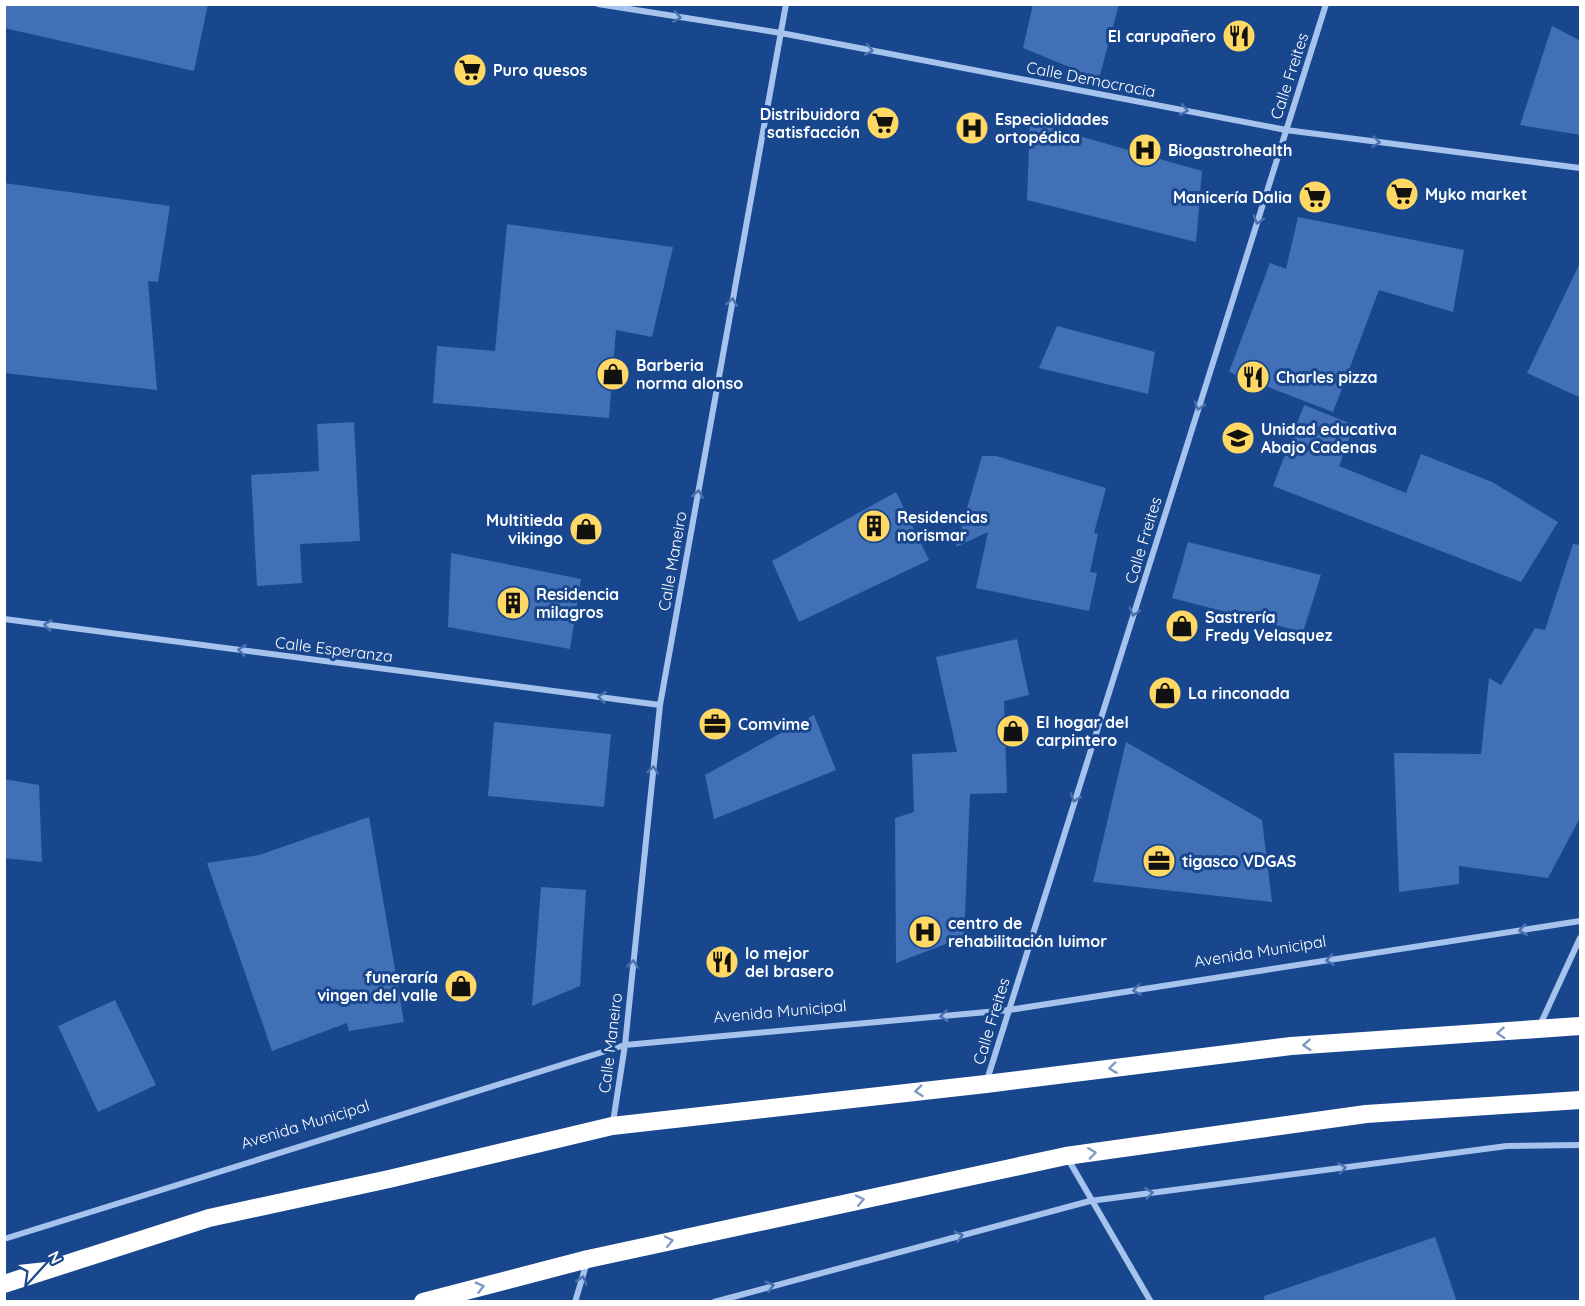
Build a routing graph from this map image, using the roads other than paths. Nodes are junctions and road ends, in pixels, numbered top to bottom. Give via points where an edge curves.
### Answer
1 (598, 4) edge
2 (786, 4) edge
3 (1326, 4) edge
4 (781, 33) junction
5 (1286, 130) junction
6 (1581, 168) edge
7 (4, 619) edge
8 (660, 705) junction
9 (1581, 921) edge
10 (1581, 938) edge
11 (1009, 1010) junction
12 (1581, 1026) edge
13 (1538, 1030) junction
14 (624, 1045) junction
15 (986, 1084) junction
16 (1581, 1100) edge
17 (612, 1126) junction
18 (1581, 1145) edge
19 (1066, 1156) junction
20 (1090, 1201) junction
21 (4, 1239) edge
22 (588, 1259) junction
23 (4, 1284) edge
24 (423, 1302) edge
25 (575, 1302) edge
26 (714, 1302) edge
27 (1151, 1302) edge

1 -> 4 street, Calle Democracia
2 - 4 street, Calle Maneiro
3 - 5 street, Calle Freites
4 -> 5 street, Calle Democracia
8 -> 4 street, Calle Maneiro
5 -> 6 street, Calle Democracia
5 -> 11 street, Calle Freites
8 -> 7 street, Calle Esperanza
14 -> 8 street, Calle Maneiro
9 -> 11 street, Avenida Municipal
10 - 13 street
11 -> 14 street, Avenida Municipal
11 - 15 street, Calle Freites
12 - 13 highway
13 -> 15 highway via 1292,1046
14 - 17 street, Calle Maneiro
14 - 21 street, Avenida Municipal
15 -> 17 highway
19 -> 16 highway via 1366,1114
17 - 23 highway via 209,1218
20 -> 18 street via 1507,1146
19 - 20 street
22 -> 19 highway
26 -> 20 street
20 - 27 street
24 -> 22 highway
25 -> 22 street

